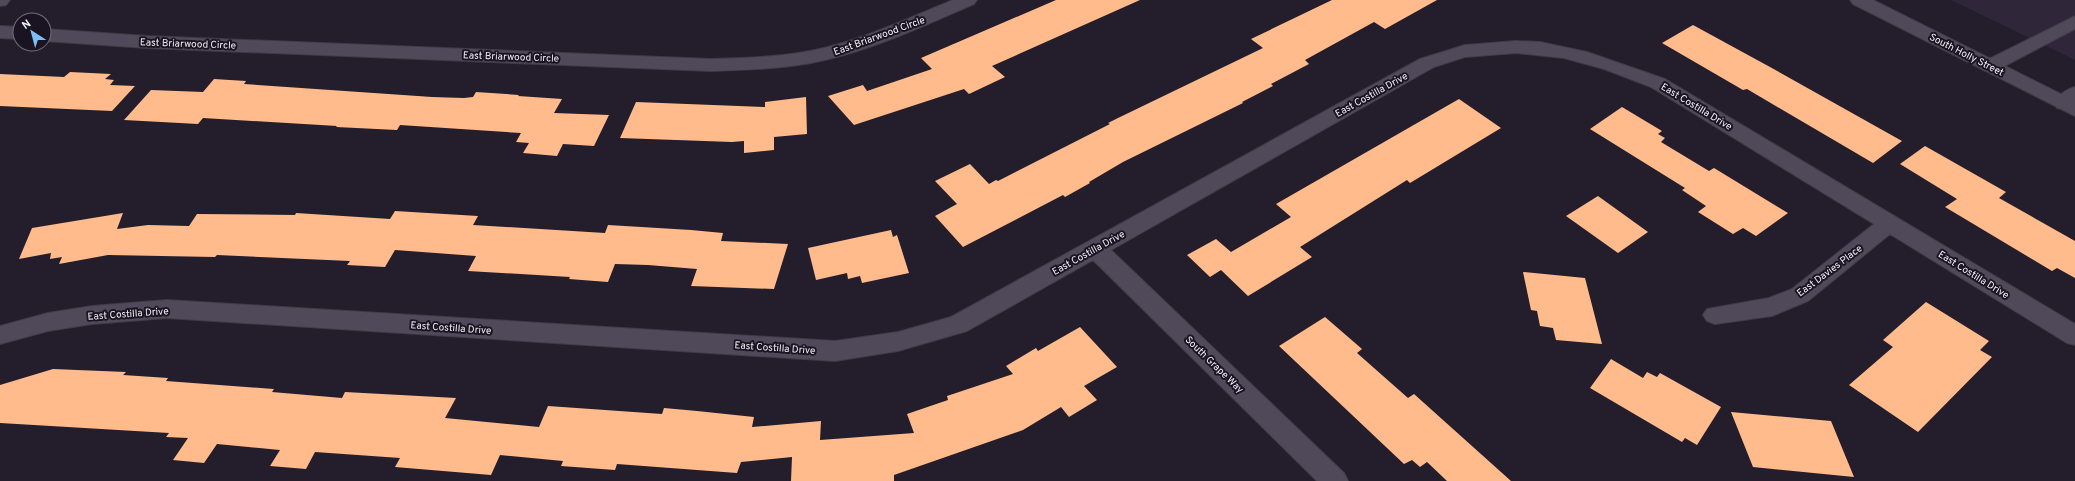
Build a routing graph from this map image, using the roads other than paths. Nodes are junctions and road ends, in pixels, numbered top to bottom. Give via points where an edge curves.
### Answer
1 (968, 0) edge
2 (1859, 0) edge
3 (2075, 22) edge
4 (0, 32) edge
5 (12, 33) edge
6 (52, 36) edge
7 (1990, 66) junction
8 (2071, 101) edge
9 (1890, 222) junction
10 (1095, 248) junction
11 (1715, 315) dead end
12 (0, 335) edge
13 (2075, 336) edge
14 (1335, 481) edge

1 - 6 street, East Briarwood Circle via 844,49 763,63 694,64 147,42
2 - 7 street, South Holly Street
3 - 7 street
4 - 5 street
7 - 8 street, South Holly Street
9 - 10 street, East Costilla Drive via 1658,83 1616,65 1563,51 1525,46 1464,51 1427,63
9 - 11 street, East Davies Place via 1800,294 1772,307
9 - 13 street, East Costilla Drive
10 - 12 street, East Costilla Drive via 959,324 925,336 875,347 835,351 167,309 92,315 48,322
10 - 14 street, South Grape Way

